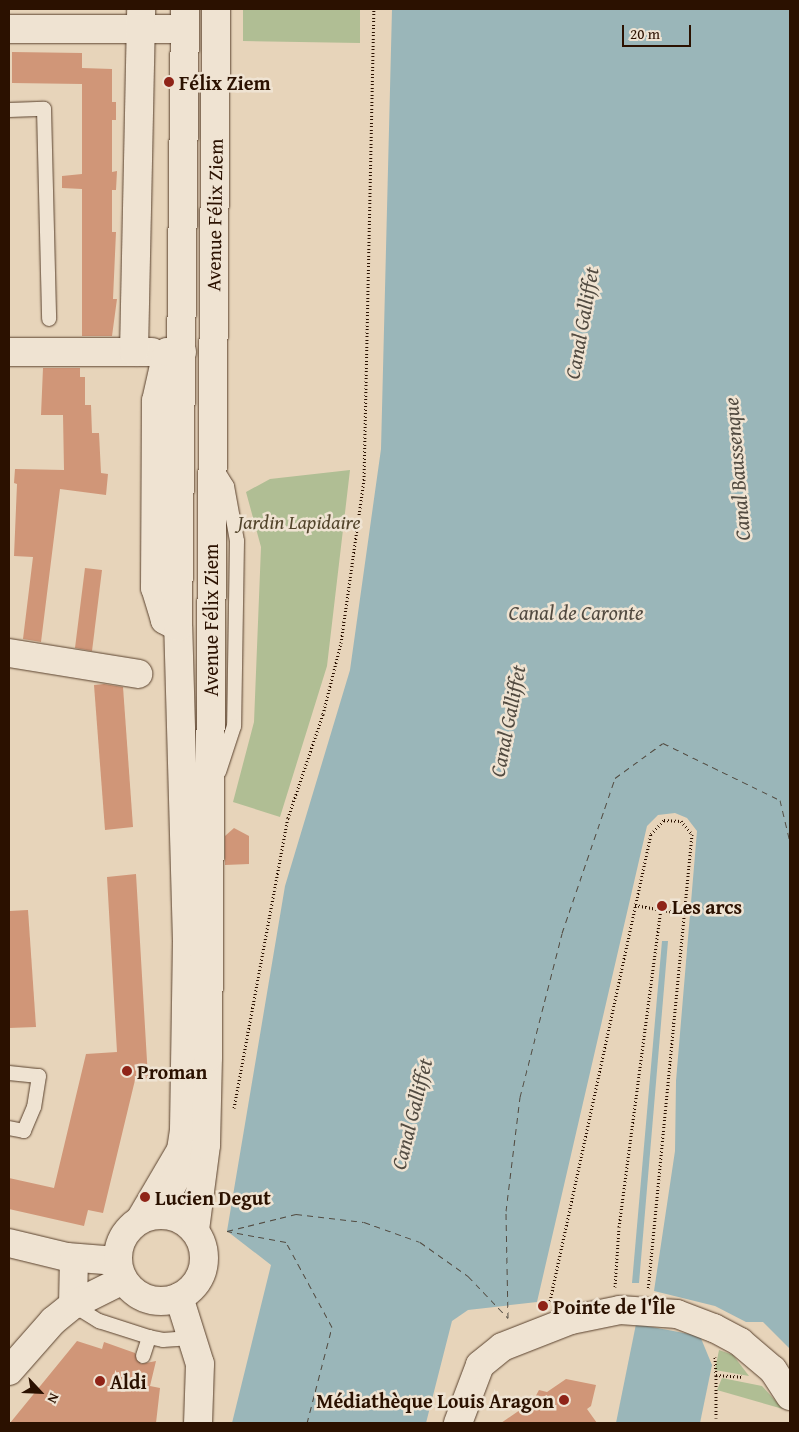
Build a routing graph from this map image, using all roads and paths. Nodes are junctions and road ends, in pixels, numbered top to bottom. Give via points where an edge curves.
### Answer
1 (216, 9) edge
2 (374, 9) edge
3 (141, 19) edge
4 (185, 19) edge
5 (9, 29) edge
6 (9, 110) edge
7 (49, 319) dead end
8 (9, 352) edge
9 (134, 352) junction
10 (175, 352) junction
11 (9, 653) edge
12 (138, 674) dead end
13 (634, 905) junction
14 (661, 910) junction
15 (685, 914) junction
16 (9, 1072) edge
17 (232, 1118) dead end
18 (9, 1128) edge
19 (184, 1130) junction
20 (157, 1214) junction
21 (195, 1230) junction
22 (123, 1235) junction
23 (9, 1243) edge
24 (74, 1258) junction
25 (120, 1271) junction
26 (615, 1292) dead end
27 (179, 1297) junction
28 (550, 1301) dead end
29 (647, 1301) junction
30 (74, 1305) junction
31 (149, 1337) junction
32 (194, 1338) junction
33 (715, 1355) dead end
34 (143, 1356) dead end
35 (9, 1371) edge
36 (716, 1375) junction
37 (748, 1381) dead end
38 (790, 1396) edge
39 (716, 1418) dead end
40 (198, 1423) edge
41 (458, 1423) edge

1 - 21 main road, Avenue Félix Ziem via 206,1145
2 - 17 path via 364,480 341,643 323,714 288,818
3 - 4 main road, Avenue Félix Ziem
3 - 5 main road, Avenue Félix Ziem
3 - 9 main road
4 - 10 main road, Avenue Félix Ziem
6 - 7 lane via 44,109
8 - 9 main road
9 - 10 main road
10 - 19 main road, Avenue Félix Ziem via 156,401 155,588 165,620 178,627 186,942
11 - 12 main road
13 - 14 path
13 - 15 path via 651,834 664,820 681,821 692,834
13 - 28 path
14 - 15 path
14 - 26 path via 618,1227
15 - 29 path
16 - 18 lane via 39,1076 34,1107 24,1131
19 - 20 main road, Avenue Félix Ziem via 179,1170
19 - 22 lane, Avenue Félix Ziem
20 - 21 main road via 184,1221
20 - 22 main road via 144,1217
21 - 27 main road via 203,1248 203,1268 198,1280
22 - 25 main road
23 - 24 main road
24 - 25 main road
24 - 30 main road
25 - 27 main road via 131,1290 154,1301
25 - 30 main road
27 - 32 main road
29 - 38 main road via 740,1342 773,1370
29 - 41 main road via 570,1320 502,1347 480,1365
30 - 31 lane via 99,1321
30 - 35 main road via 53,1321
31 - 32 lane via 163,1340
31 - 34 lane
32 - 40 main road via 202,1387
33 - 36 path
36 - 37 path
36 - 39 path

